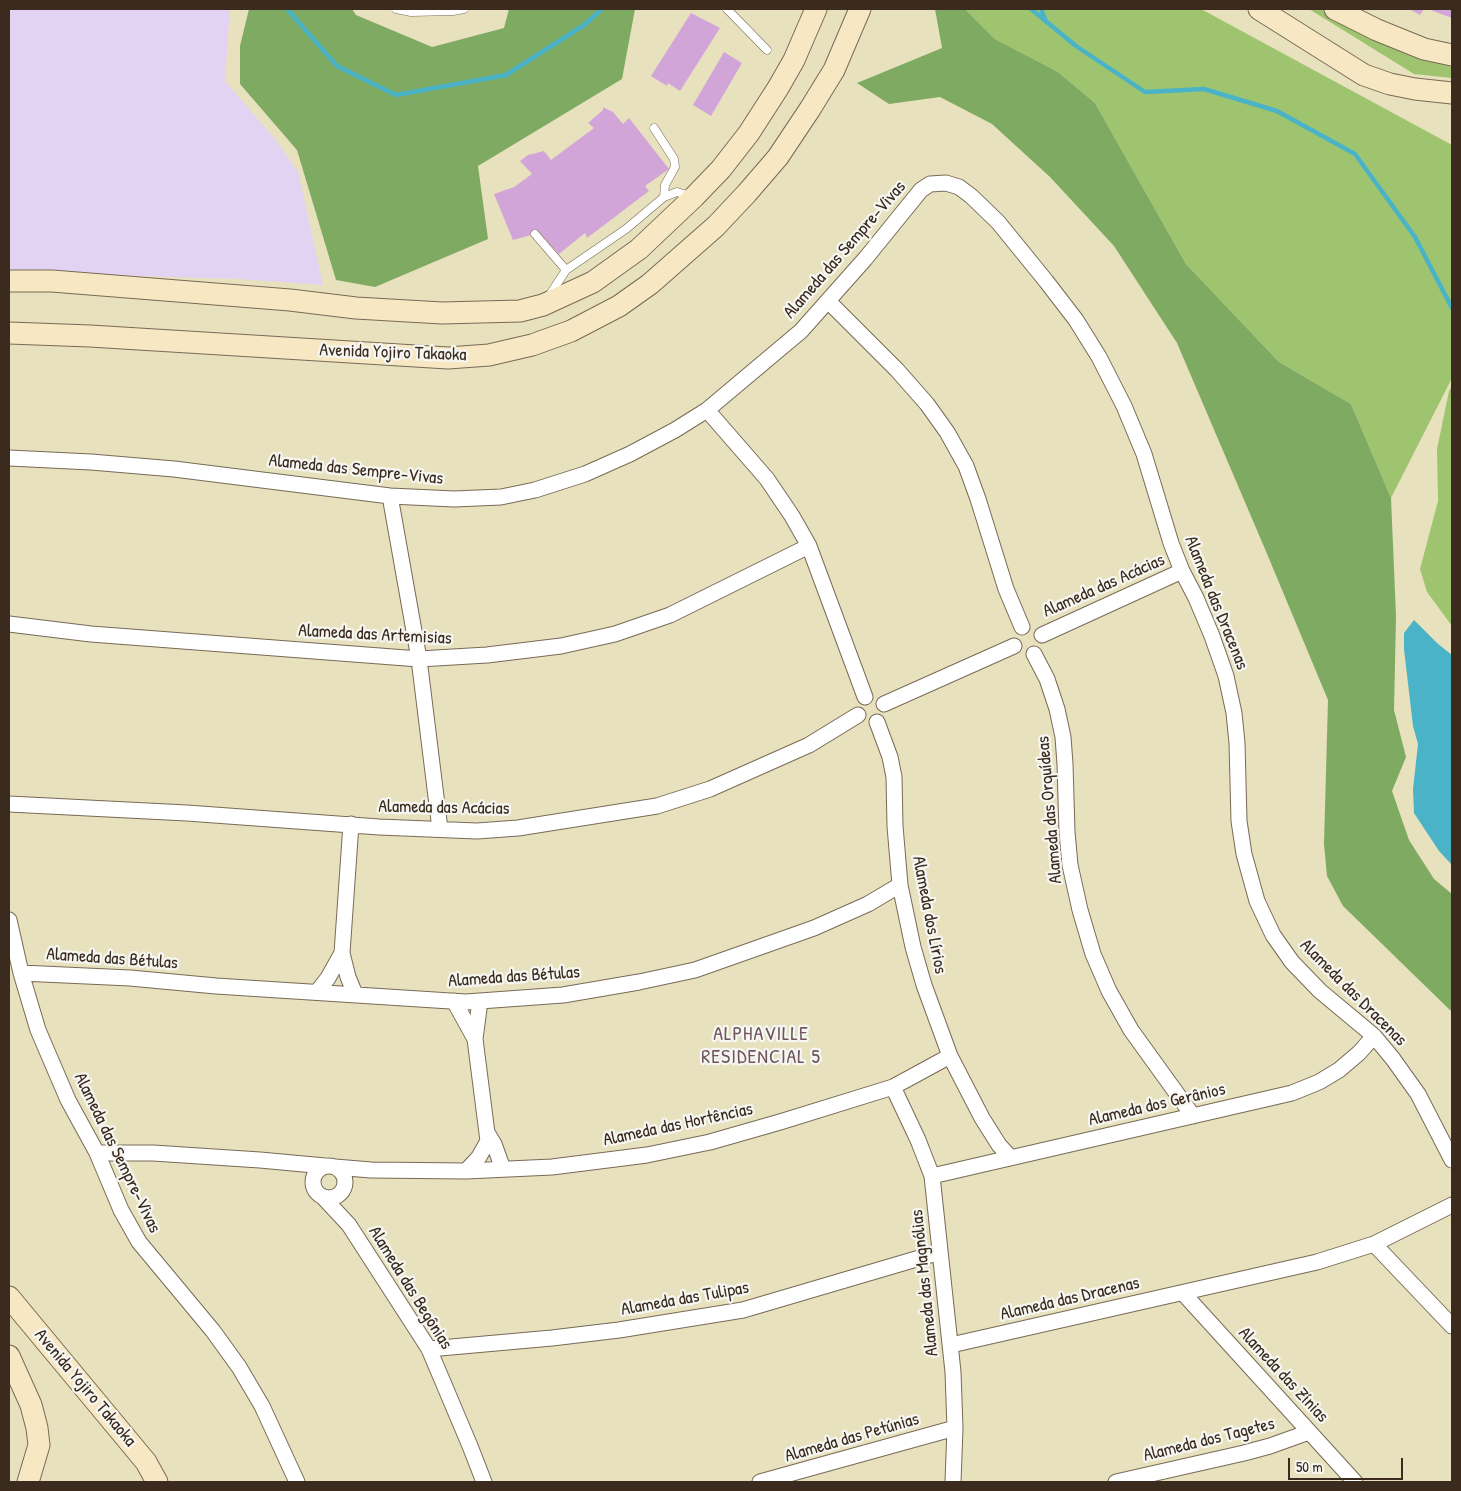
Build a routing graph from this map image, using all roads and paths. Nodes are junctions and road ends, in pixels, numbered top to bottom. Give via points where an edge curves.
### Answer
1 (396, 9) edge
2 (464, 9) edge
3 (727, 9) edge
4 (816, 9) edge
5 (860, 9) edge
6 (1259, 9) edge
7 (1335, 9) edge
8 (767, 50) dead end
9 (1452, 56) edge
10 (1452, 92) edge
11 (654, 128) dead end
12 (946, 183) joint
13 (664, 197) junction
14 (694, 197) junction
15 (535, 234) dead end
16 (566, 270) junction
17 (9, 281) edge
18 (829, 302) junction
19 (543, 305) junction
20 (9, 333) edge
21 (707, 410) junction
22 (9, 458) edge
23 (390, 496) junction
24 (809, 546) junction
25 (1182, 571) junction
26 (9, 624) edge
27 (1022, 627) junction
28 (1042, 635) junction
29 (1014, 646) junction
30 (1034, 654) junction
31 (420, 659) junction
32 (865, 697) junction
33 (884, 704) junction
34 (858, 715) junction
35 (877, 722) junction
36 (9, 804) edge
37 (351, 824) junction
38 (440, 829) junction
39 (900, 885) junction
40 (9, 920) edge
41 (342, 953) junction
42 (21, 973) junction
43 (318, 992) junction
44 (355, 994) junction
45 (454, 1001) junction
46 (480, 1001) junction
47 (1374, 1036) junction
48 (475, 1039) junction
49 (950, 1056) junction
50 (894, 1087) junction
51 (1193, 1116) junction
52 (488, 1134) junction
53 (97, 1153) junction
54 (1010, 1157) junction
55 (1452, 1160) edge
56 (285, 1161) junction
57 (330, 1167) junction
58 (503, 1169) junction
59 (371, 1170) junction
60 (466, 1171) junction
61 (932, 1176) junction
62 (342, 1191) junction
63 (319, 1193) junction
64 (1452, 1206) edge
65 (349, 1225) junction
66 (1374, 1244) junction
67 (940, 1252) junction
68 (1183, 1293) junction
69 (9, 1298) edge
70 (1452, 1326) edge
71 (951, 1345) junction
72 (429, 1349) junction
73 (9, 1356) edge
74 (955, 1428) junction
75 (1309, 1432) junction
76 (28, 1482) edge
77 (157, 1482) edge
78 (297, 1482) edge
79 (484, 1482) edge
80 (760, 1482) edge
81 (953, 1482) edge
82 (1116, 1482) edge
83 (1355, 1482) edge

1 - 2 lane via 411,12
3 - 8 lane
4 - 14 main road via 794,60 749,133
5 - 20 main road, Avenida Yojiro Takaoka via 834,70 778,157 747,193 716,226 650,284 618,306 571,331 489,355 448,358
6 - 10 main road via 1364,75 1415,89
7 - 9 main road via 1401,40
11 - 13 lane via 674,159 675,167 665,185
12 - 18 street, Alameda das Sempre-Vivas via 930,184 921,190
12 - 25 street, Alameda das Dracenas via 971,196 998,222 1076,320 1099,357 1144,454
13 - 14 lane via 677,192
13 - 16 lane via 626,229
14 - 19 main road via 639,249 593,282
15 - 16 lane
16 - 19 lane
17 - 19 main road via 52,281 442,313 520,312
18 - 21 street, Alameda das Sempre-Vivas via 801,331
18 - 27 street via 897,370 946,432 966,466 1006,589
21 - 23 street, Alameda das Sempre-Vivas via 630,454 585,474 535,490 482,498
21 - 24 street via 767,479
22 - 23 street, Alameda das Sempre-Vivas via 174,469
23 - 31 street
24 - 31 street, Alameda das Artemisias via 670,615 615,634 561,646
24 - 32 street
25 - 28 street, Alameda das Acácias
25 - 47 street, Alameda das Dracenas via 1212,636 1226,676 1237,744 1239,821 1257,902 1273,935 1292,962 1320,991
26 - 31 street, Alameda das Artemisias via 91,634
27 - 28 street via 1034,627
27 - 29 street via 1014,635
28 - 30 street via 1042,646
29 - 30 street via 1022,655
29 - 33 street
30 - 51 street, Alameda das Orquídeas via 1047,679 1063,736 1070,864 1093,954 1131,1030
31 - 38 street
32 - 33 street via 876,696
32 - 34 street via 858,704
33 - 35 street via 884,714
34 - 35 street via 866,723
34 - 38 street, Alameda das Acácias via 809,745 761,768 710,790 657,806 518,828
35 - 39 street, Alameda dos Lírios via 894,777
36 - 37 street, Alameda das Acácias
37 - 38 street, Alameda das Acácias
37 - 41 street
39 - 46 street, Alameda das Bétulas via 868,904 814,928 695,970 562,995
39 - 49 street, Alameda dos Lírios via 924,985
40 - 42 street, Alameda das Sempre-Vivas
41 - 43 street
41 - 44 street
42 - 43 street, Alameda das Bétulas
42 - 53 street, Alameda das Sempre-Vivas via 38,1030 68,1100
43 - 44 street, Alameda das Bétulas
44 - 45 street, Alameda das Bétulas
45 - 46 street, Alameda das Bétulas
45 - 48 street
46 - 48 street
47 - 51 street, Alameda dos Gerânios via 1340,1070 1319,1082 1292,1093
47 - 55 street, Alameda das Dracenas via 1418,1094
48 - 52 street
49 - 50 street, Alameda das Hortências
49 - 54 street, Alameda dos Lírios via 982,1118
50 - 58 street, Alameda das Hortências via 780,1122 648,1155 552,1167
50 - 61 street, Alameda das Magnólias
51 - 54 street, Alameda dos Gerânios
52 - 58 street
52 - 60 street via 488,1141 479,1157
53 - 56 street, Alameda das Hortências
53 - 78 street, Alameda das Sempre-Vivas via 120,1210 139,1242 239,1367 262,1406
54 - 61 street, Alameda dos Gerânios
56 - 57 street, Alameda das Hortências
56 - 63 street
57 - 59 street, Alameda das Hortências
57 - 62 street via 344,1177
57 - 63 street via 320,1168 314,1176 313,1185
58 - 60 street, Alameda das Hortências
59 - 60 street, Alameda das Hortências
59 - 62 street
61 - 67 street, Alameda das Magnólias
62 - 63 street via 333,1198
62 - 65 street, Alameda das Begônias
63 - 65 street, Alameda das Begônias
64 - 66 street, Alameda das Dracenas
65 - 72 street, Alameda das Begônias
66 - 68 street, Alameda das Dracenas via 1316,1262
66 - 70 street
67 - 71 street, Alameda das Magnólias
67 - 72 street, Alameda das Tulipas via 743,1310 619,1330
68 - 71 street, Alameda das Dracenas
68 - 75 street, Alameda das Zínias
69 - 77 main road, Avenida Yojiro Takaoka via 146,1462
71 - 74 street, Alameda das Magnólias
72 - 79 street, Alameda das Begônias
73 - 76 main road via 32,1405 37,1428 38,1445
74 - 80 street, Alameda das Petúnias
74 - 81 street, Alameda das Magnólias
75 - 82 street, Alameda dos Tagetes via 1244,1453
75 - 83 street, Alameda das Zínias

